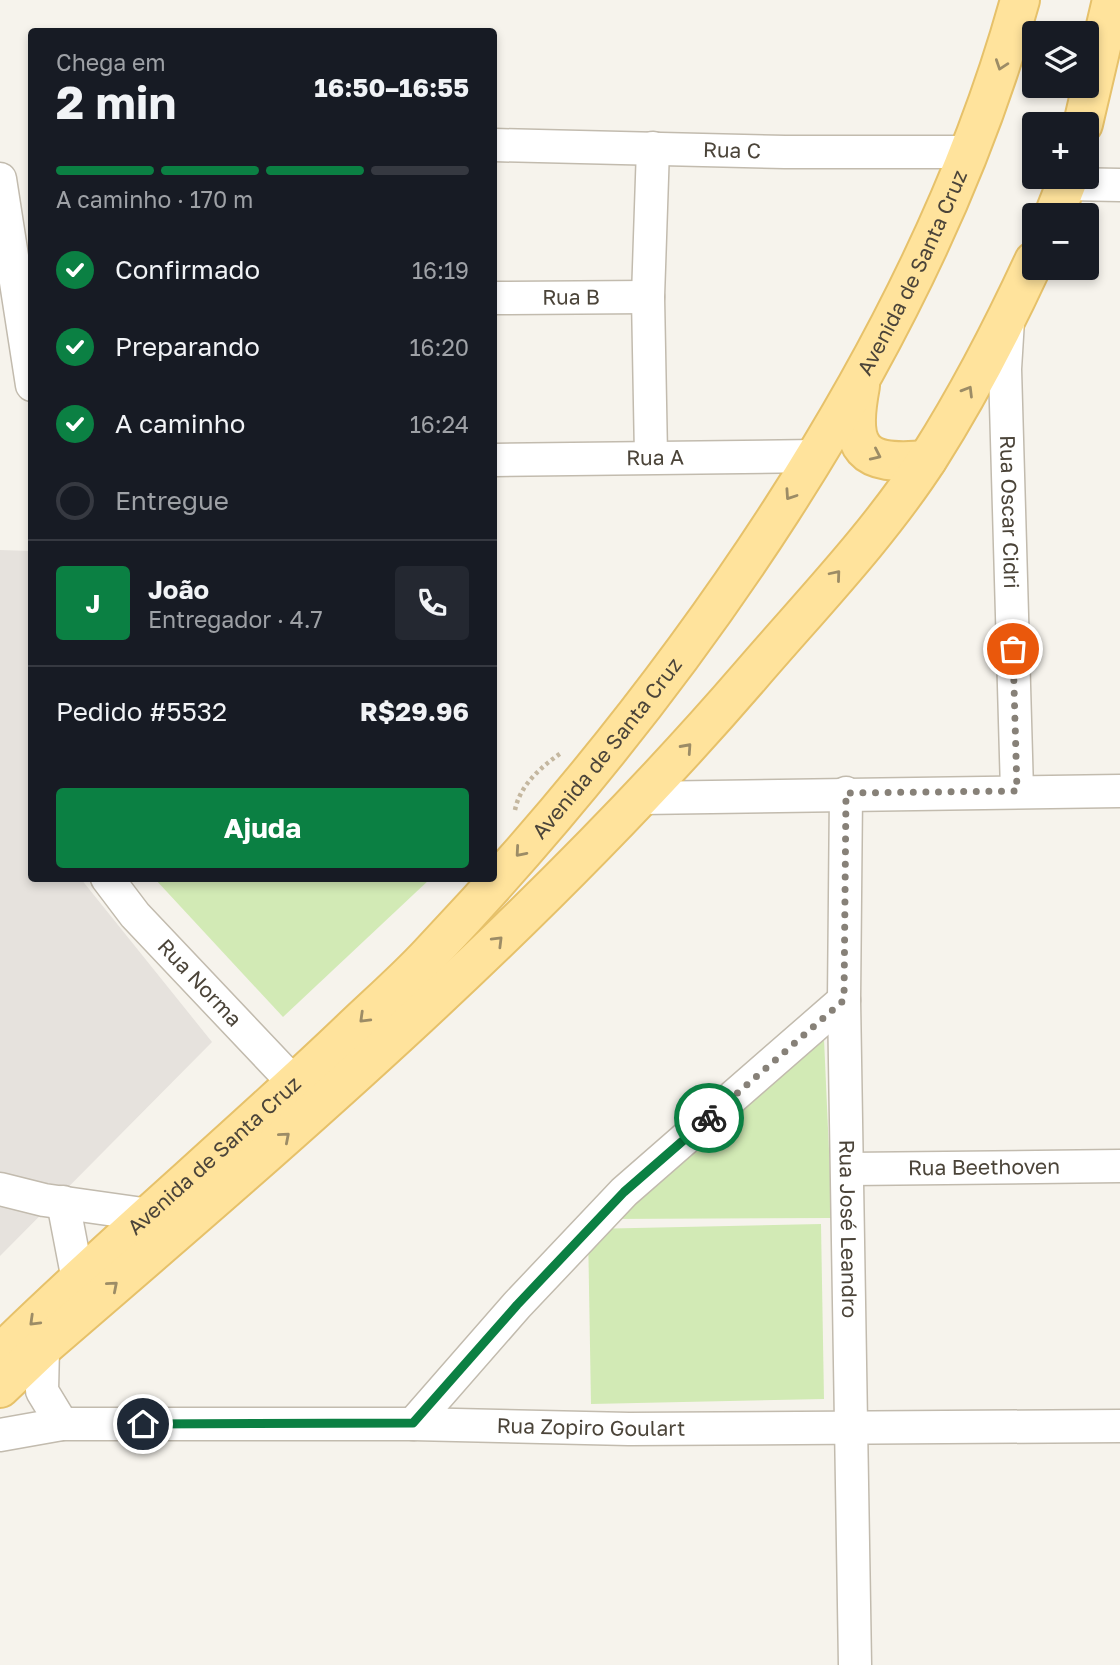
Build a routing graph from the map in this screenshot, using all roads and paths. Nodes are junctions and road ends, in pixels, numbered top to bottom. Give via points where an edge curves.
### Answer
1 (1020, 0) edge
2 (1112, 0) edge
3 (1086, 112) edge
4 (497, 145) edge
5 (653, 148) junction
6 (971, 152) junction
7 (0, 179) edge
8 (1120, 185) edge
9 (1063, 192) edge
10 (1025, 280) edge
11 (648, 297) junction
12 (497, 298) edge
13 (1008, 316) junction
14 (28, 359) edge
15 (862, 373) junction
16 (651, 456) junction
17 (816, 456) junction
18 (497, 460) edge
19 (927, 460) junction
20 (1017, 791) junction
21 (1120, 791) edge
22 (846, 793) junction
23 (641, 798) junction
24 (497, 878) edge
25 (110, 882) edge
26 (494, 882) edge
27 (844, 1000) junction
28 (295, 1084) junction
29 (1120, 1166) edge
30 (849, 1169) junction
31 (0, 1189) edge
32 (63, 1202) junction
33 (150, 1215) junction
34 (78, 1280) junction
35 (43, 1347) junction
36 (0, 1354) edge
37 (0, 1388) edge
38 (413, 1423) junction
39 (62, 1424) junction
40 (1120, 1426) edge
41 (851, 1428) junction
42 (0, 1435) edge
43 (855, 1665) edge

1 -> 6 main road, Avenida de Santa Cruz
2 - 3 main road
4 - 5 street, Rua C
5 - 6 street, Rua C
5 - 11 street
6 - 15 main road, Avenida de Santa Cruz via 922,264
7 - 14 street
8 - 9 street
10 - 13 main road, Avenida de Santa Cruz
11 - 12 street, Rua B
11 - 16 street
19 -> 13 main road, Avenida de Santa Cruz
13 - 20 street, Rua Oscar Cidri via 1005,369
15 - 17 main road, Avenida de Santa Cruz
15 -> 19 main road via 854,416 860,444 883,460
16 - 17 street, Rua A
16 - 18 street, Rua A
17 -> 24 main road, Avenida de Santa Cruz via 714,608 603,757
23 -> 19 main road, Avenida de Santa Cruz via 794,625
20 - 21 street
20 - 22 street
22 - 23 street
22 - 27 street, Rua José Leandro
35 -> 23 main road, Avenida de Santa Cruz via 449,989
25 - 28 street, Rua Norma via 135,915
26 -> 28 main road, Avenida de Santa Cruz via 430,955
27 - 30 street, Rua José Leandro
27 - 38 street via 624,1192
28 - 33 main road, Avenida de Santa Cruz
29 - 30 street, Rua Beethoven
30 - 41 street, Rua José Leandro
31 - 32 street
32 - 33 street
32 - 34 street
33 - 34 main road, Avenida de Santa Cruz
34 -> 36 main road, Avenida de Santa Cruz
35 - 37 main road, Avenida de Santa Cruz
35 - 39 street via 41,1391
38 - 39 street, Rua Zopiro Goulart
38 - 41 street, Rua Zopiro Goulart via 629,1429
39 - 42 street, Rua Zopiro Goulart
40 - 41 street, Rua Zopiro Goulart
41 - 43 street, Rua José Leandro

